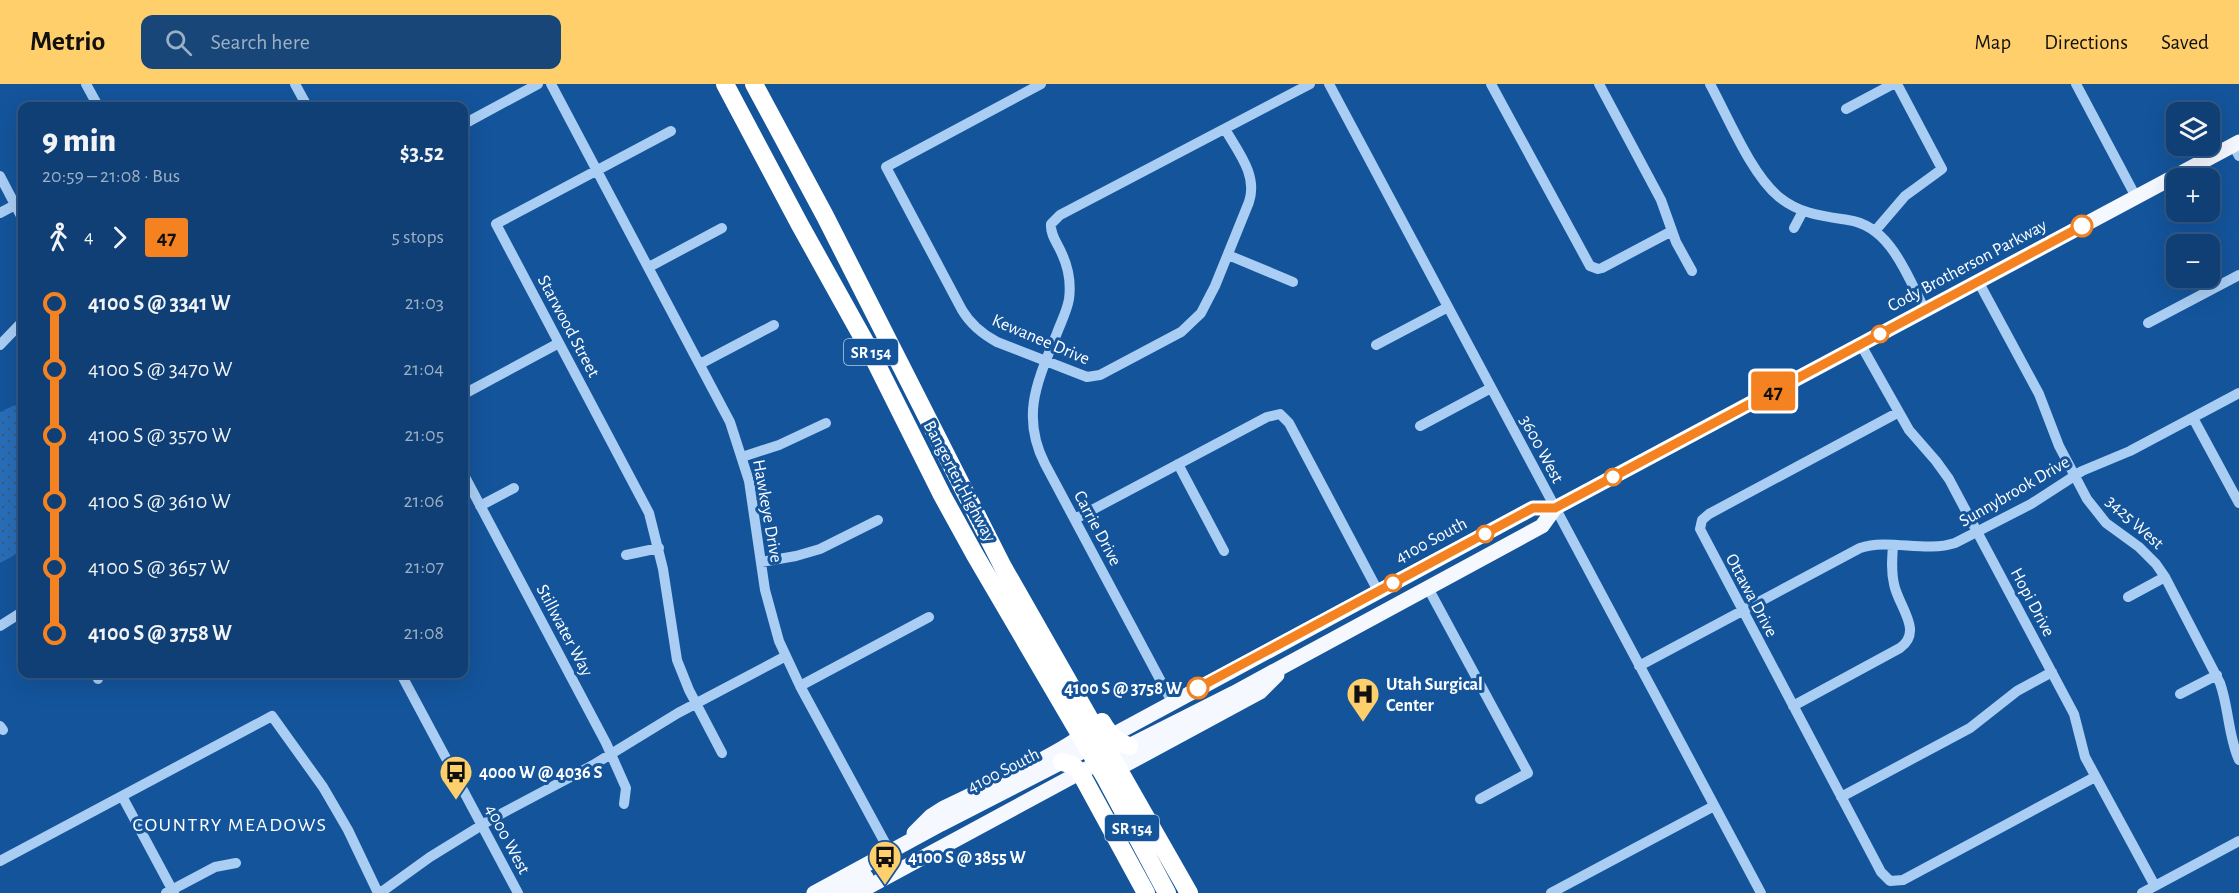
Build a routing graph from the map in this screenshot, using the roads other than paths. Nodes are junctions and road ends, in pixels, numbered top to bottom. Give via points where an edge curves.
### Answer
1 (86, 84) edge
2 (295, 84) edge
3 (538, 84) edge
4 (551, 84) edge
5 (725, 84) edge
6 (754, 84) edge
7 (1041, 84) edge
8 (1311, 84) edge
9 (1329, 84) edge
10 (1491, 84) edge
11 (1599, 84) edge
12 (1710, 84) edge
13 (1895, 84) edge
14 (2076, 84) edge
15 (96, 102) edge
16 (305, 102) edge
17 (1846, 109) dead end
18 (468, 122) edge
19 (1225, 129) junction
20 (671, 131) dead end
21 (2237, 148) edge
22 (597, 170) junction
23 (0, 176) edge
24 (2136, 197) junction
25 (15, 205) junction
26 (18, 211) edge
27 (1803, 211) junction
28 (0, 213) edge
29 (722, 228) dead end
30 (1794, 228) dead end
31 (1672, 231) junction
32 (1875, 231) junction
33 (1228, 255) junction
34 (649, 267) junction
35 (1692, 271) dead end
36 (2239, 275) edge
37 (1978, 281) junction
38 (1293, 282) dead end
39 (1448, 307) junction
40 (1925, 310) junction
41 (2148, 323) dead end
42 (774, 325) dead end
43 (18, 326) edge
44 (559, 343) junction
45 (0, 345) edge
46 (1376, 345) dead end
47 (1861, 345) junction
48 (869, 349) junction
49 (1046, 361) junction
50 (700, 364) junction
51 (1491, 388) junction
52 (468, 392) edge
53 (2239, 393) edge
54 (1899, 412) junction
55 (2193, 418) junction
56 (826, 423) dead end
57 (1420, 426) dead end
58 (742, 457) junction
59 (1178, 464) junction
60 (2074, 475) junction
61 (468, 483) edge
62 (514, 488) dead end
63 (2239, 502) edge
64 (480, 506) junction
65 (1555, 508) junction
66 (1075, 519) junction
67 (878, 520) dead end
68 (981, 526) junction
69 (1977, 532) junction
70 (1893, 546) junction
71 (659, 548) junction
72 (1224, 551) dead end
73 (626, 555) dead end
74 (1443, 556) junction
75 (761, 562) junction
76 (2165, 577) junction
77 (1428, 588) junction
78 (1378, 591) junction
79 (2128, 597) dead end
80 (1742, 611) junction
81 (18, 615) edge
82 (929, 617) dead end
83 (0, 626) edge
84 (786, 656) junction
85 (1286, 664) junction
86 (1639, 666) junction
87 (2052, 672) junction
88 (2217, 675) junction
89 (403, 678) edge
90 (800, 686) junction
91 (2181, 694) dead end
92 (1172, 702) junction
93 (696, 703) junction
94 (1793, 706) junction
95 (1129, 746) joint
96 (722, 753) dead end
97 (1102, 753) junction
98 (610, 754) junction
99 (2239, 760) edge
100 (1062, 762) junction
101 (1080, 772) junction
102 (2095, 777) junction
103 (122, 796) junction
104 (1841, 797) junction
105 (1480, 799) dead end
106 (624, 804) dead end
107 (1714, 806) junction
108 (482, 826) junction
109 (2239, 841) edge
110 (906, 843) junction
111 (890, 852) junction
112 (0, 861) edge
113 (236, 863) dead end
114 (2155, 886) junction
115 (171, 892) edge
116 (379, 893) edge
117 (518, 893) edge
118 (814, 893) edge
119 (837, 893) edge
120 (857, 893) edge
121 (1146, 893) edge
122 (1167, 893) edge
123 (1189, 893) edge
124 (1551, 893) edge
125 (1761, 893) edge
126 (2142, 893) edge

1 - 15 street
2 - 16 street
3 - 18 street
4 - 22 street, Hawkeye Drive
5 - 48 highway, Bangerter Highway / SR 154
6 - 68 highway, Bangerter Highway / SR 154 via 872,307
7 - 49 street, Kewanee Drive via 886,167 966,317 990,338
8 - 19 street
9 - 39 street, 3600 West
10 - 31 street via 1585,259 1594,268 1606,266
11 - 31 street via 1664,206
12 - 27 street via 1764,181 1781,198
13 - 17 street
13 - 32 street via 1942,169 1905,196
14 - 24 street
19 - 33 street, Kewanee Drive via 1252,185 1250,202
19 - 49 street, Carrie Drive via 1060,215 1051,224 1067,268 1069,290 1065,314
20 - 22 street
21 - 24 main road, Cody Brotherson Parkway
22 - 34 street, Hawkeye Drive
22 - 44 street, Starwood Street via 496,224
23 - 25 street
24 - 37 main road, Cody Brotherson Parkway
25 - 26 street
25 - 28 street
27 - 30 street
27 - 32 street via 1855,221
29 - 34 street
31 - 35 street
32 - 40 street via 1894,251
33 - 38 street
33 - 49 street, Kewanee Drive via 1205,308 1174,336 1094,378
34 - 50 street, Hawkeye Drive
36 - 41 street
37 - 40 main road, Cody Brotherson Parkway
37 - 60 street, 3425 West via 2039,394
39 - 46 street
39 - 51 street, 3600 West
40 - 47 main road, Cody Brotherson Parkway
42 - 50 street
43 - 45 street
44 - 52 street
44 - 71 street, Starwood Street via 644,502
47 - 54 street, Hopi Drive
47 - 65 main road, Cody Brotherson Parkway
48 - 68 highway via 885,361 957,500 969,518
48 - 97 highway, Bangerter Highway / SR 154 via 975,555
49 - 66 street, Carrie Drive via 1033,397 1034,434 1041,457
50 - 58 street, Hawkeye Drive via 725,411
51 - 57 street
51 - 65 street, 3600 West
53 - 55 street, Sunnybrook Drive
54 - 69 street, Hopi Drive via 1945,472
54 - 80 street, Ottawa Drive via 1702,520 1701,533
55 - 60 street, Sunnybrook Drive
55 - 63 street
56 - 58 street
58 - 75 street, Hawkeye Drive
59 - 66 street
59 - 72 street
59 - 78 street via 1266,417 1280,414 1289,423
60 - 69 street, Sunnybrook Drive via 2031,504
60 - 76 street, 3425 West via 2099,516 2145,552
61 - 64 street, Stillwater Way
62 - 64 street
64 - 98 street, Stillwater Way
65 - 74 main road, 4100 South via 1533,508
65 - 77 main road via 1542,526
65 - 86 street, 3600 West
66 - 92 street, Carrie Drive
67 - 75 street via 820,549
68 - 97 highway, Bangerter Highway / SR 154 via 1087,714
68 - 97 highway via 1017,567
69 - 70 street, Sunnybrook Drive via 1946,546
69 - 87 street, Hopi Drive
70 - 80 street, Sunnybrook Drive via 1860,548
70 - 94 street via 1893,582 1910,624 1908,641
71 - 73 street
71 - 93 street, Starwood Street via 675,651
74 - 78 main road, 4100 South
74 - 85 main road via 1418,580 1313,637
75 - 84 street, Hawkeye Drive via 771,615
76 - 79 street
76 - 88 street, 3425 West
77 - 85 main road
77 - 105 street via 1527,773
78 - 92 main road, 4100 South
80 - 86 street, Sunnybrook Drive
80 - 94 street, Ottawa Drive
81 - 83 street
82 - 90 street
84 - 90 street, Hawkeye Drive
84 - 93 street
85 - 95 main road
85 - 97 main road via 1260,692
86 - 107 street, 3600 West
87 - 102 street, Hopi Drive via 2076,719 2083,752
87 - 104 street via 2010,696 1978,723
88 - 91 street
88 - 99 street, 3425 West
89 - 108 street, 4000 West
90 - 111 street, Hawkeye Drive
92 - 97 main road, 4100 South
93 - 96 street, Starwood Street
93 - 98 street
94 - 104 street, Ottawa Drive
95 - 97 highway via 1119,742
97 - 100 main road, 4100 South
97 - 101 main road, 4100 South
97 - 110 main road via 931,816
97 - 122 highway, Bangerter Highway / SR 154
97 - 123 highway, Bangerter Highway / SR 154
98 - 106 street, Stillwater Way via 626,788
98 - 108 street
100 - 101 highway
100 - 110 main road, 4100 South
101 - 120 main road, 4100 South
101 - 121 highway
102 - 104 street, Ottawa Drive via 1903,880 1890,881 1881,872
102 - 114 street, Hopi Drive
103 - 112 street
103 - 115 street
103 - 116 street via 272,716 328,795
107 - 124 street
107 - 125 street, 3600 West
108 - 116 street
108 - 117 street, 4000 West
109 - 114 street
110 - 111 main road, 4100 South
110 - 119 main road via 881,869
111 - 118 main road, 4100 South
113 - 115 street via 215,867
114 - 126 street

